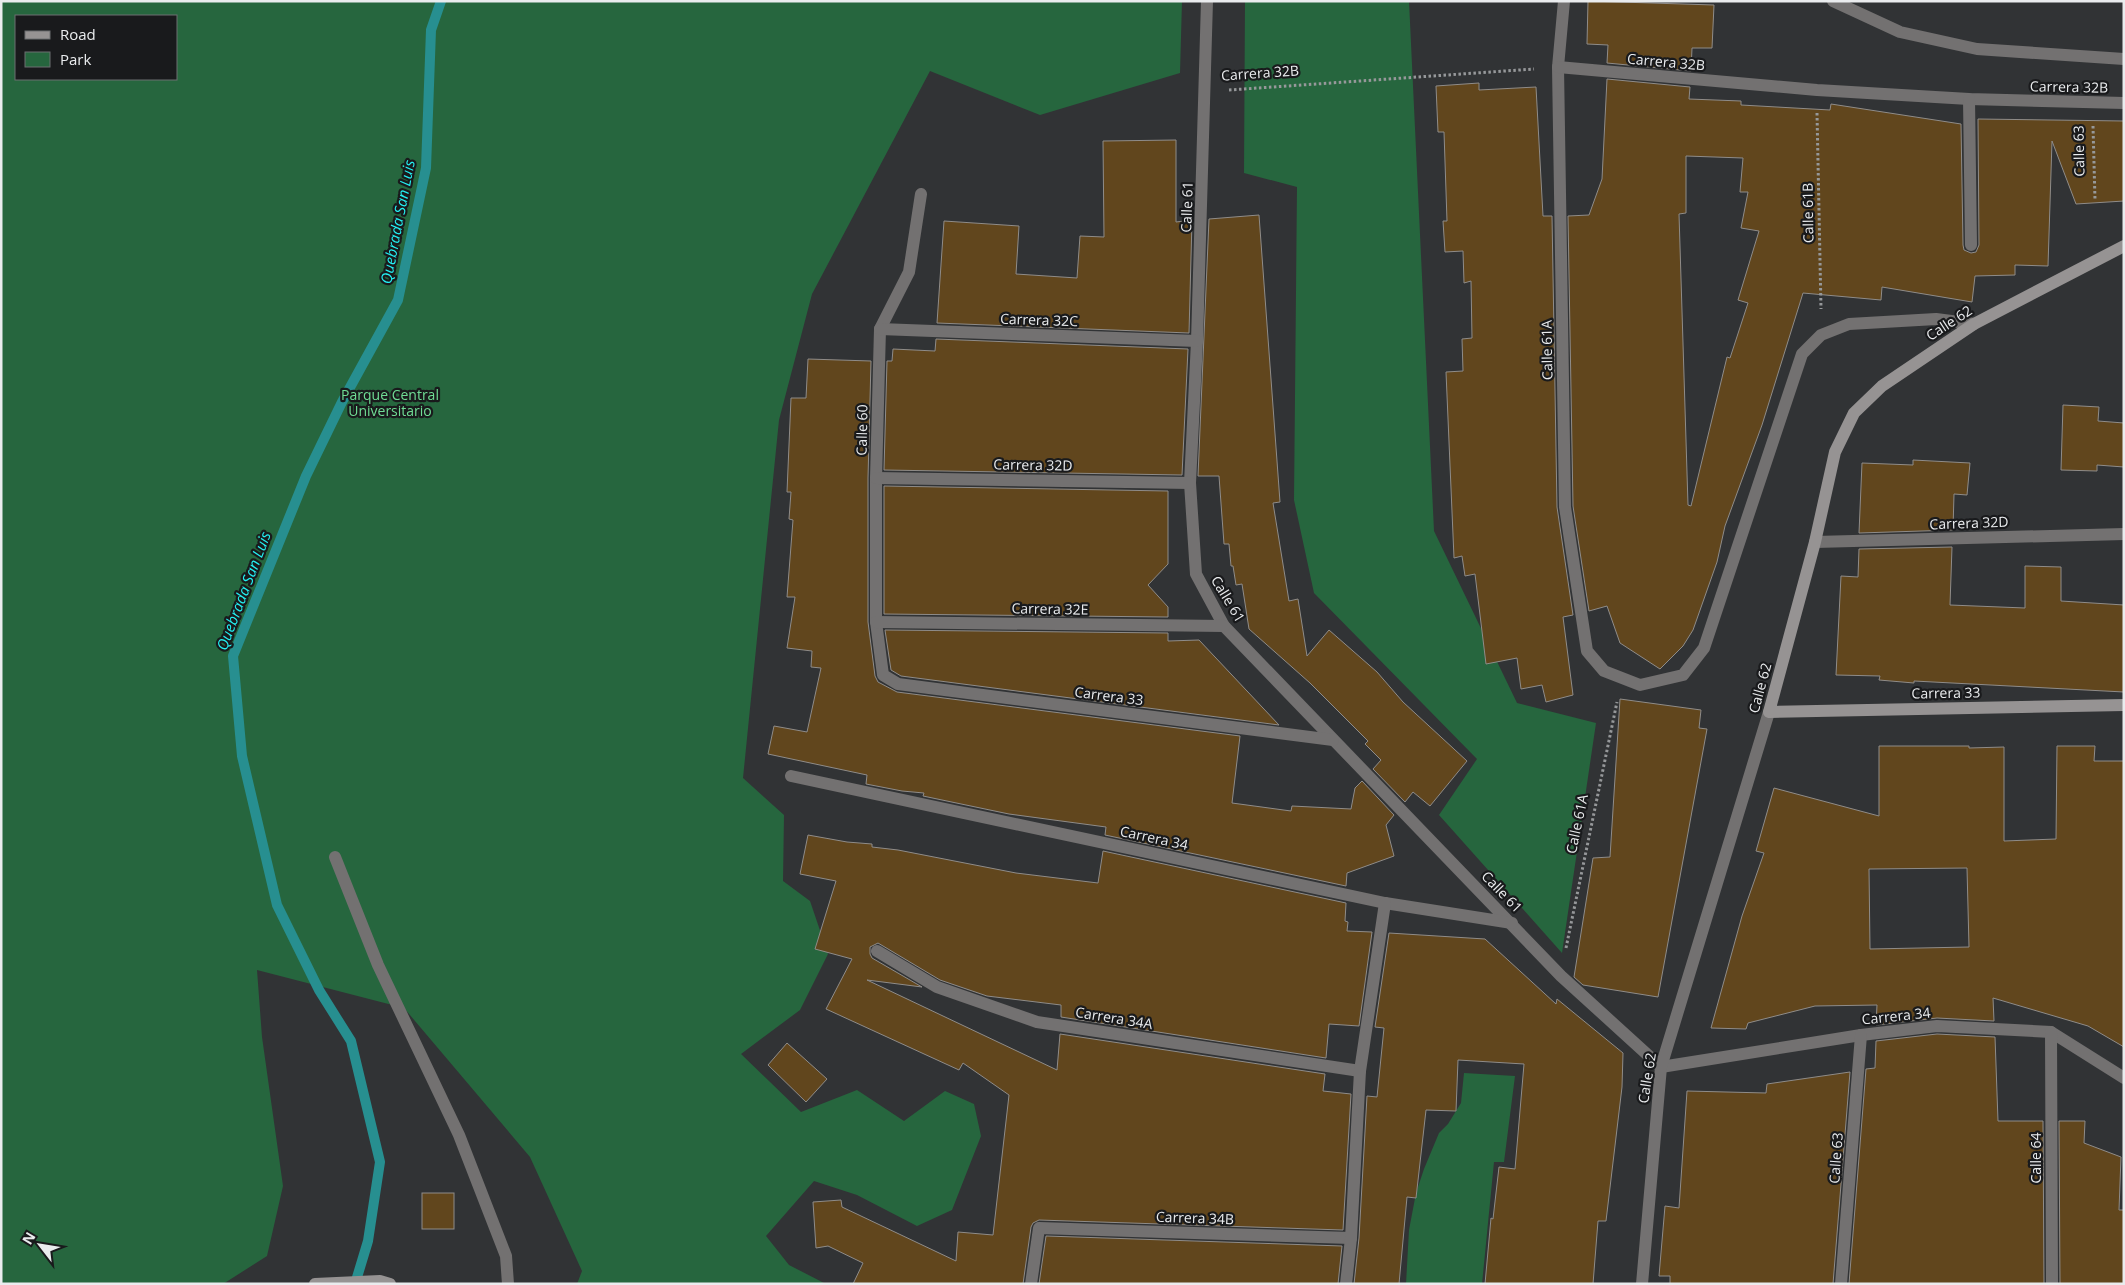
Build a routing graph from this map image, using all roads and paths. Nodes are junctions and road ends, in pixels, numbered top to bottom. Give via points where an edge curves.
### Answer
1 (1208, 1) edge
2 (1564, 1) edge
3 (1834, 1) edge
4 (2124, 59) edge
5 (1558, 67) junction
6 (1817, 90) junction
7 (1206, 92) junction
8 (1969, 99) junction
9 (2093, 102) junction
10 (2124, 103) edge
11 (921, 194) dead end
12 (2095, 200) dead end
13 (1971, 245) dead end
14 (2124, 246) edge
15 (1974, 324) junction
16 (880, 329) junction
17 (1821, 335) junction
18 (1197, 341) junction
19 (876, 478) junction
20 (1190, 483) junction
21 (2124, 534) edge
22 (1816, 542) junction
23 (876, 622) junction
24 (1224, 626) junction
25 (883, 675) joint
26 (1622, 678) junction
27 (2124, 705) edge
28 (1769, 712) junction
29 (1333, 740) junction
30 (791, 776) dead end
31 (335, 857) dead end
32 (1385, 903) junction
33 (1512, 924) junction
34 (877, 952) dead end
35 (1561, 976) junction
36 (2051, 1032) junction
37 (1861, 1034) junction
38 (1661, 1067) junction
39 (1360, 1070) junction
40 (2124, 1078) edge
41 (1351, 1238) junction
42 (315, 1284) edge
43 (390, 1284) edge
44 (508, 1284) edge
45 (1031, 1284) edge
46 (1346, 1284) edge
47 (1642, 1284) edge
48 (1841, 1284) edge
49 (2052, 1284) edge

1 - 7 street, Calle 61
2 - 5 street, Calle 61A
3 - 4 street via 1900,32 1976,48
5 - 6 street, Carrera 32B
5 - 7 path, Carrera 32B
5 - 26 street, Calle 61A via 1565,507 1587,651 1604,671
6 - 8 street, Carrera 32B
6 - 17 path, Calle 61B
7 - 18 street, Calle 61
8 - 9 street, Carrera 32B
8 - 13 street
9 - 10 street, Carrera 32B
9 - 12 path, Calle 63
11 - 16 street, Calle 60 via 909,272
14 - 15 main road, Calle 62
15 - 17 street, Calle 61A via 1936,319 1849,324
15 - 22 main road, Calle 62 via 1882,386 1854,413 1835,452
16 - 18 street, Carrera 32C
16 - 19 street, Calle 60
17 - 26 street, Calle 61A via 1802,354 1704,648 1683,674 1640,685
18 - 20 street, Calle 61
19 - 20 street, Carrera 32D
19 - 23 street, Calle 60
20 - 24 street, Calle 61 via 1196,574
21 - 22 street, Carrera 32D
22 - 28 main road, Calle 62
23 - 24 street, Carrera 32E
23 - 25 street, Calle 60
24 - 29 street, Calle 61
25 - 29 street, Carrera 33 via 898,684
26 - 35 path, Calle 61A
27 - 28 main road, Carrera 33
28 - 38 street, Calle 62
29 - 33 street, Calle 61
30 - 32 street, Carrera 34
31 - 44 street via 378,966 459,1135 506,1256
32 - 33 street, Carrera 34
32 - 39 street
33 - 35 street, Calle 61
34 - 39 street, Carrera 34A via 937,987 1037,1022
35 - 38 street, Calle 61
36 - 37 street, Carrera 34 via 1937,1026
36 - 40 street, Carrera 34
36 - 49 street, Calle 64
37 - 38 street, Carrera 34
37 - 48 street, Calle 63
38 - 47 street, Calle 62
39 - 41 street
41 - 45 street, Carrera 34B via 1039,1228
41 - 46 street
42 - 43 main road via 380,1281

